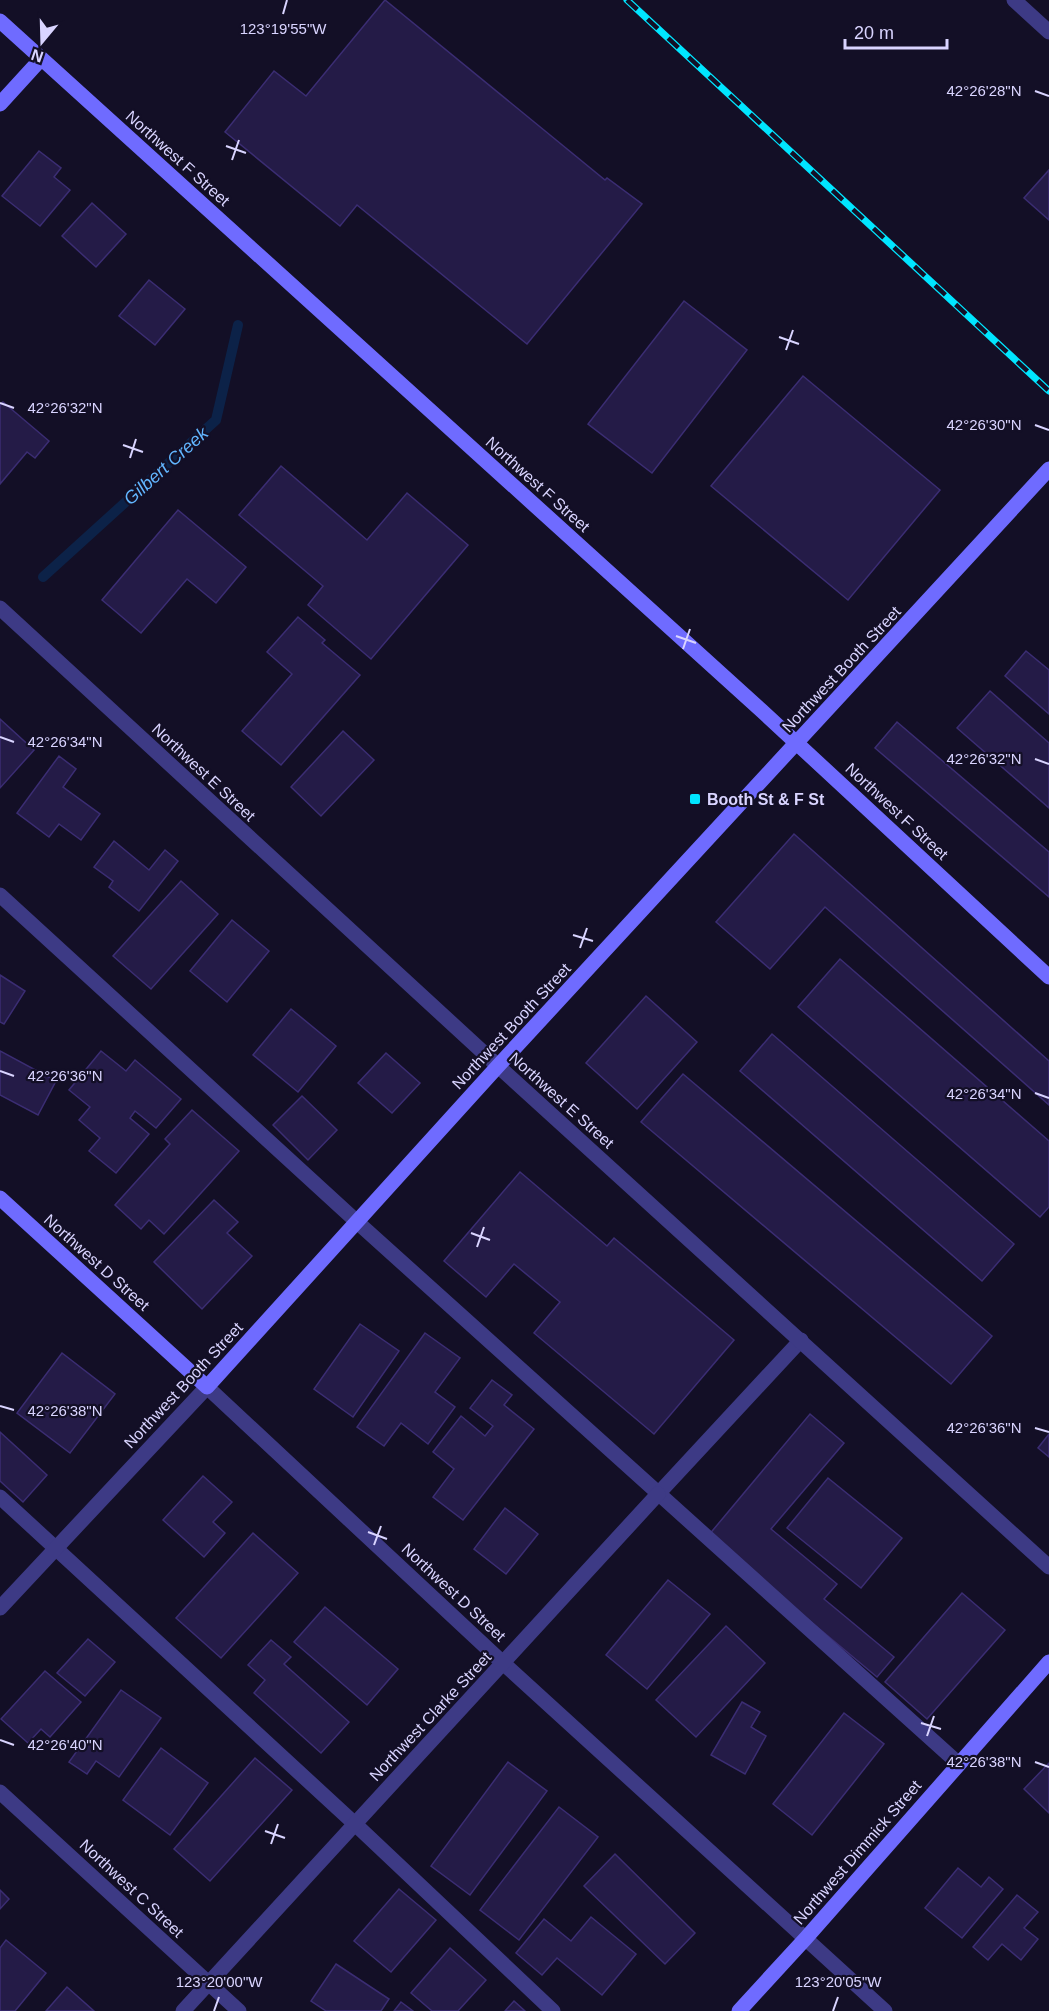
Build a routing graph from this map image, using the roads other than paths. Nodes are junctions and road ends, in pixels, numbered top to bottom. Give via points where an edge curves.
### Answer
1 (1014, 0) edge
2 (0, 21) edge
3 (1049, 32) edge
4 (41, 59) junction
5 (0, 104) edge
6 (1049, 470) edge
7 (0, 608) edge
8 (797, 743) junction
9 (0, 895) edge
10 (1049, 976) edge
11 (498, 1066) junction
12 (0, 1198) edge
13 (356, 1221) junction
14 (801, 1340) junction
15 (207, 1387) junction
16 (658, 1494) junction
17 (0, 1497) edge
18 (56, 1548) junction
19 (1049, 1567) edge
20 (0, 1608) edge
21 (1049, 1662) edge
22 (503, 1663) junction
23 (959, 1764) junction
24 (0, 1792) edge
25 (355, 1824) junction
26 (806, 1938) junction
27 (208, 1983) junction
28 (183, 2011) edge
29 (239, 2011) edge
30 (553, 2011) edge
31 (739, 2011) edge
32 (885, 2011) edge

1 - 3 street
2 - 4 main road, Northwest F Street
4 - 5 main road
4 - 8 main road, Northwest F Street
6 - 8 main road, Northwest Booth Street
7 - 11 street, Northwest E Street
8 - 10 main road, Northwest F Street
8 - 11 main road, Northwest Booth Street
9 - 13 street
11 - 13 main road, Northwest Booth Street
11 - 14 street, Northwest E Street
12 - 15 main road, Northwest D Street
13 - 15 main road, Northwest Booth Street
13 - 16 street
14 - 16 street, Northwest Clarke Street
14 - 19 street, Northwest E Street
15 - 18 street, Northwest Booth Street
15 - 22 street, Northwest D Street
16 - 22 street, Northwest Clarke Street
16 - 23 street
17 - 18 street
18 - 20 street, Northwest Booth Street
18 - 25 street
21 - 23 main road, Northwest Dimmick Street
22 - 25 street, Northwest Clarke Street
22 - 26 street, Northwest D Street
23 - 26 main road, Northwest Dimmick Street
24 - 27 street, Northwest C Street
25 - 27 street, Northwest Clarke Street
25 - 30 street
26 - 31 main road, Northwest Dimmick Street
26 - 32 street, Northwest D Street
27 - 28 street, Northwest Clarke Street
27 - 29 street, Northwest C Street

